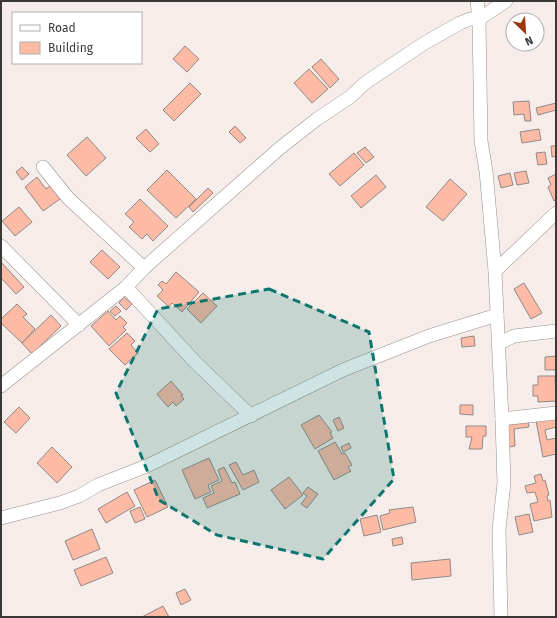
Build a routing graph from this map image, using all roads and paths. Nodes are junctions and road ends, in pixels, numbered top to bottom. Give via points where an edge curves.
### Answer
1 (477, 1) edge
2 (506, 1) edge
3 (479, 20) junction
4 (43, 167) dead end
5 (556, 213) edge
6 (1, 246) edge
7 (144, 268) junction
8 (495, 271) junction
9 (126, 287) junction
10 (497, 315) junction
11 (79, 325) junction
12 (556, 331) edge
13 (498, 344) junction
14 (1, 386) edge
15 (556, 413) edge
16 (251, 416) junction
17 (502, 419) junction
18 (1, 518) edge
19 (501, 617) edge

1 - 3 street
2 - 3 street
3 - 7 street via 470,19 460,23 411,51 365,83 350,97 280,148
3 - 8 street via 481,141
4 - 7 street via 68,198
5 - 8 street
6 - 11 street
7 - 9 street
8 - 10 street
9 - 11 street
9 - 16 street via 195,362
10 - 13 street
10 - 16 street via 429,336 343,370
11 - 14 street
12 - 13 street via 514,336
13 - 17 street
15 - 17 street
16 - 18 street via 79,496
17 - 19 street via 504,483 499,529

